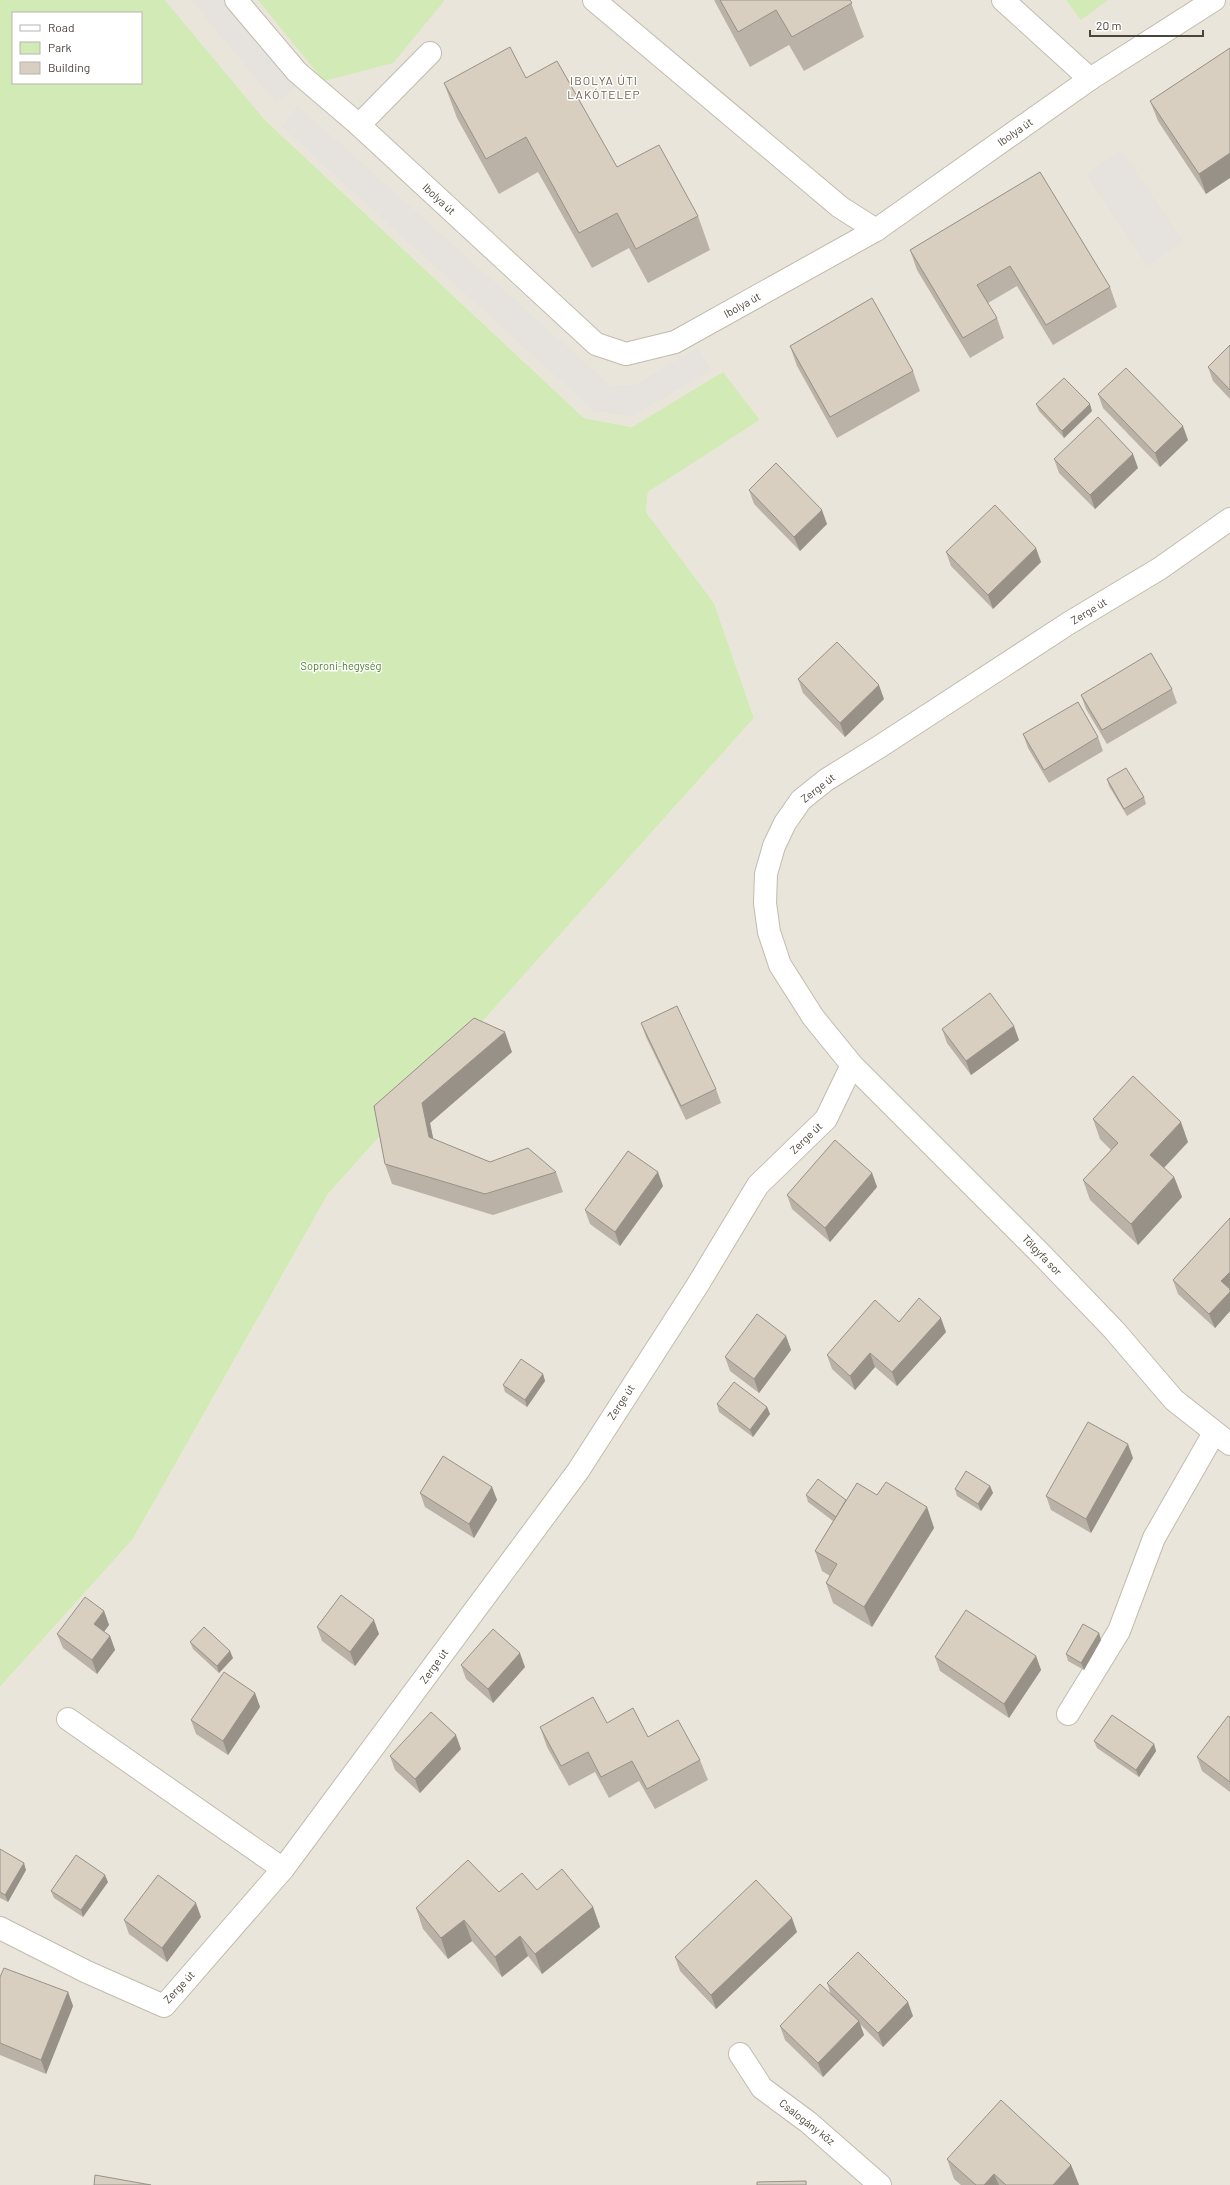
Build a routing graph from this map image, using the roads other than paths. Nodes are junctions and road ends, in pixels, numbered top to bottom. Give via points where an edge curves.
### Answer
1 (236, 0) edge
2 (594, 0) edge
3 (1003, 0) edge
4 (1214, 0) edge
5 (430, 53) dead end
6 (1090, 79) junction
7 (359, 125) junction
8 (876, 230) junction
9 (1230, 518) edge
10 (852, 1065) junction
11 (1222, 1438) edge
12 (1068, 1714) dead end
13 (68, 1719) dead end
14 (283, 1869) junction
15 (0, 1928) edge
16 (740, 2054) dead end
17 (880, 2185) edge

1 - 7 street, Ibolya út via 297,72
2 - 8 street via 840,207
3 - 6 street
4 - 6 street, Ibolya út
5 - 7 street
6 - 8 street, Ibolya út
7 - 8 street, Ibolya út via 596,344 626,354 675,342
9 - 10 street, Zerge út via 1159,569 1069,623 826,780 801,800 784,823 766,874 765,902 769,932 784,972 813,1017
10 - 11 street, Tölgyfa sor via 1051,1264 1114,1330 1174,1400
10 - 14 street, Zerge út via 826,1119 758,1185 697,1286 578,1471
11 - 12 street via 1154,1538 1119,1631
13 - 14 street
14 - 15 street, Zerge út via 164,2006 87,1972
16 - 17 street, Csalogány köz via 762,2088 808,2122

